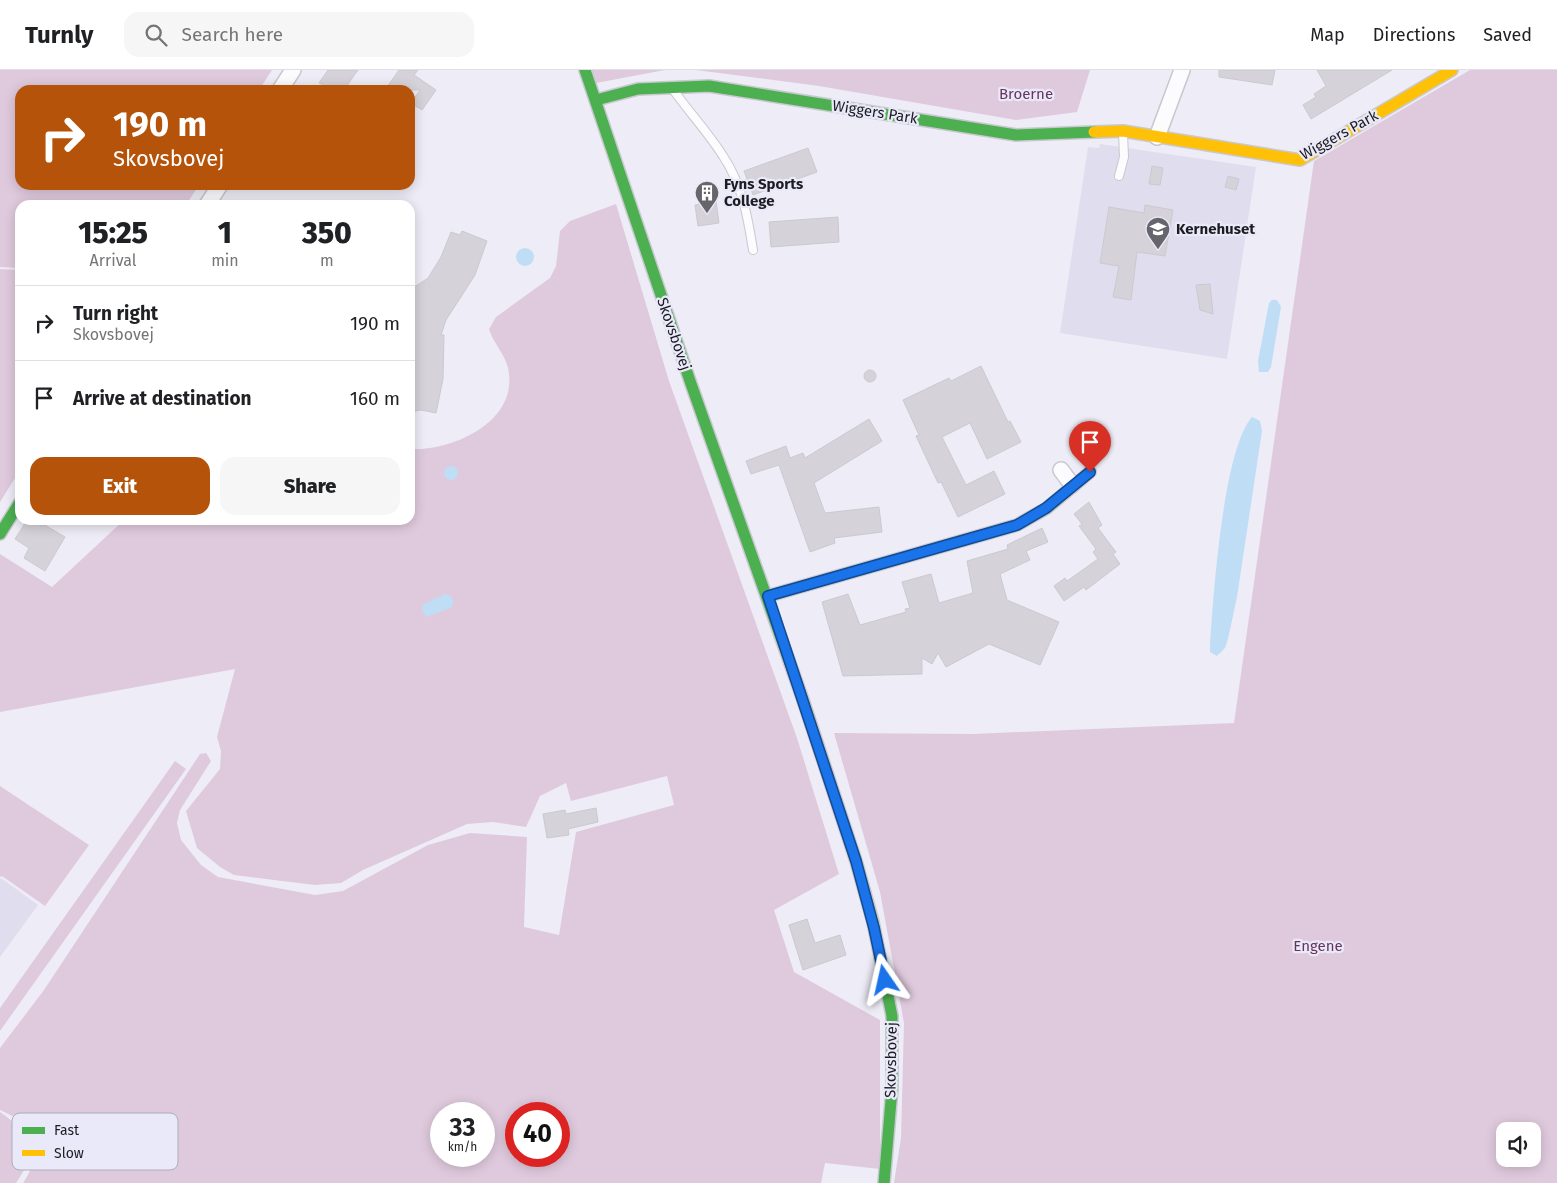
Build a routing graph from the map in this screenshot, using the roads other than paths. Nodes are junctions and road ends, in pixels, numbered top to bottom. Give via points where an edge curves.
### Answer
1 (293, 70) edge
2 (585, 70) edge
3 (1182, 70) edge
4 (1452, 70) edge
5 (283, 85) edge
6 (669, 85) junction
7 (596, 100) junction
8 (1123, 131) junction
9 (1157, 137) junction
10 (1119, 176) dead end
11 (753, 250) dead end
12 (1061, 470) dead end
13 (1090, 472) dead end
14 (1072, 485) junction
15 (15, 510) edge
16 (0, 534) edge
17 (768, 596) junction
18 (884, 1183) edge

1 - 5 street
2 - 7 street, Skovsbovej
3 - 9 street
4 - 9 street, Wiggers Park via 1300,160
6 - 7 street, Wiggers Park via 619,91
6 - 8 street, Wiggers Park via 709,86 1016,135
6 - 11 lane via 724,156 745,208
7 - 17 street, Skovsbovej via 687,371
8 - 9 street, Wiggers Park
8 - 10 lane via 1124,157
12 - 14 street
13 - 14 street
14 - 17 street via 1046,508 1017,525
15 - 16 street
17 - 18 street, Skovsbovej via 856,861 890,1007 892,1089

